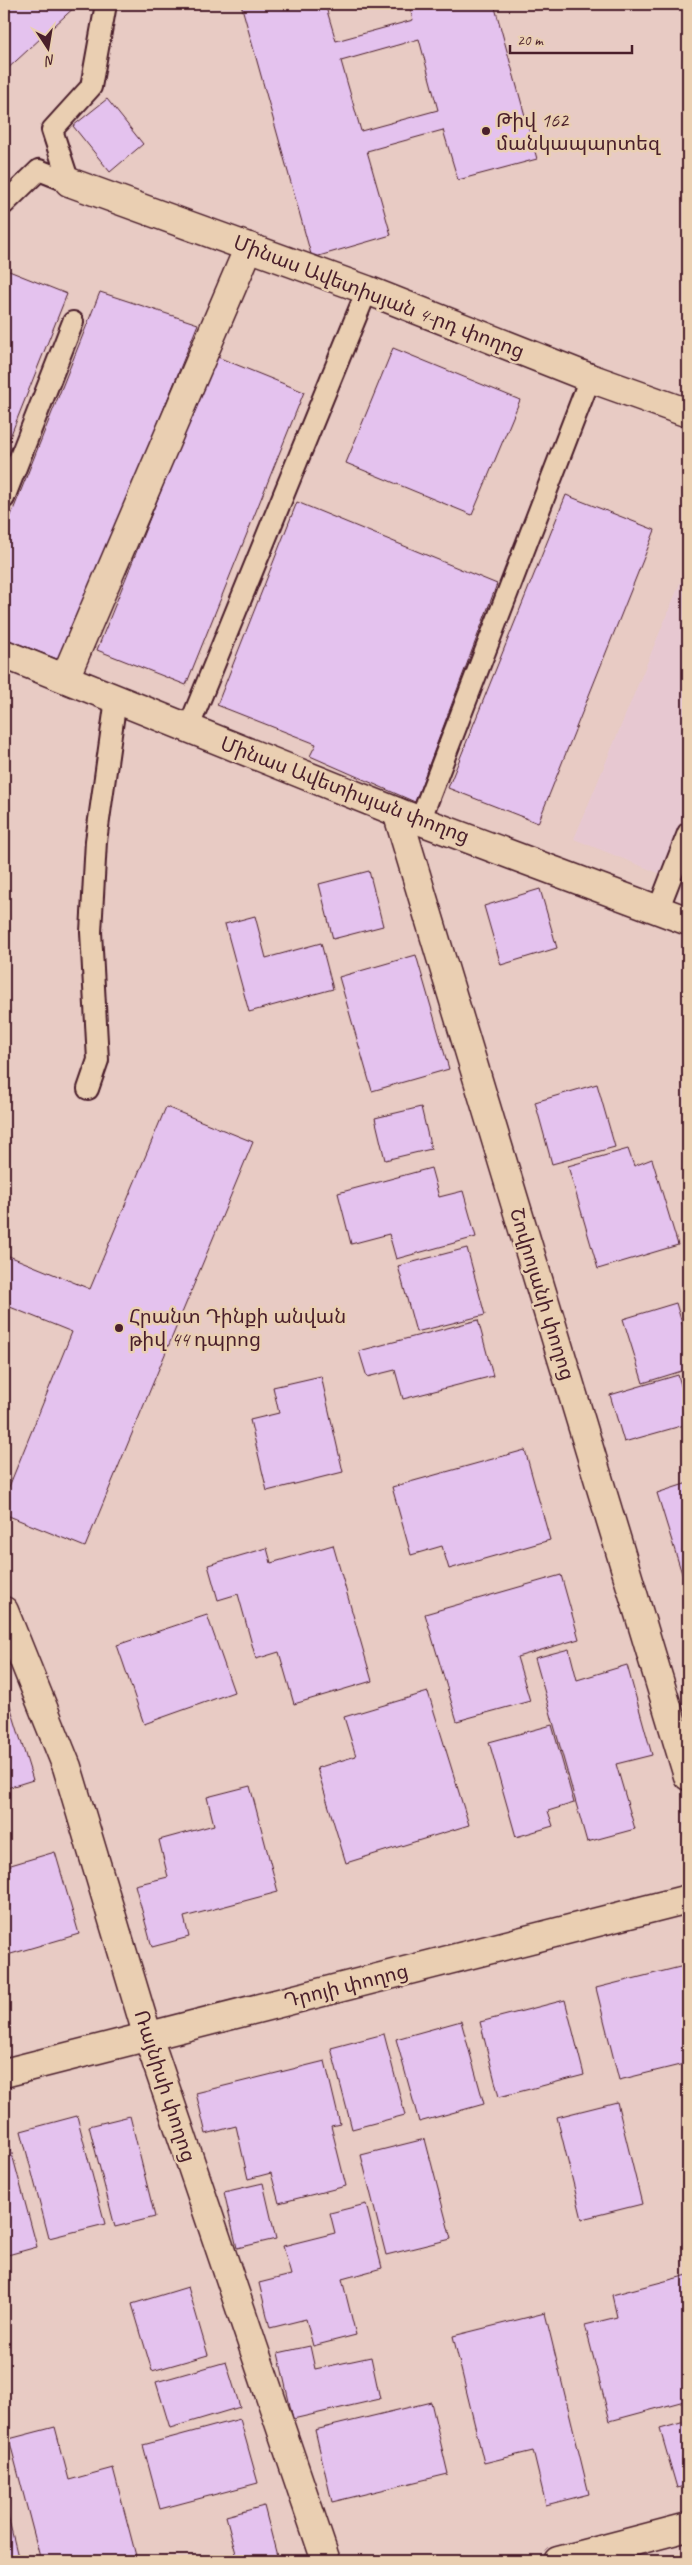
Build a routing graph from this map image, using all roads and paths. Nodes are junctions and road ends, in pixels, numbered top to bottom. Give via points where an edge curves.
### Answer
1 (106, 4) edge
2 (69, 182) junction
3 (4, 204) edge
4 (249, 247) junction
5 (367, 290) junction
6 (72, 322) dead end
7 (590, 378) junction
8 (688, 413) edge
9 (4, 498) edge
10 (4, 654) edge
11 (65, 678) junction
12 (116, 699) junction
13 (188, 729) junction
14 (408, 816) junction
15 (688, 833) edge
16 (658, 910) junction
17 (688, 921) edge
18 (88, 1089) dead end
19 (4, 1611) edge
20 (688, 1776) edge
21 (688, 1899) edge
22 (148, 2037) junction
23 (4, 2073) edge
24 (688, 2527) edge
25 (326, 2561) edge
26 (558, 2561) edge

1 - 2 lane via 91,87 52,130
2 - 3 lane via 39,170
2 - 4 street, Մինաս Ավետիսյան 4-րդ փողոց
4 - 5 street, Մինաս Ավետիսյան 4-րդ փողոց
4 - 11 street
5 - 7 street, Մինաս Ավետիսյան 4-րդ փողոց
5 - 13 lane
6 - 9 lane
7 - 8 street, Մինաս Ավետիսյան 4-րդ փողոց
7 - 14 lane
10 - 11 street, Մինաս Ավետիսյան փողոց
11 - 12 street, Մինաս Ավետիսյան փողոց
12 - 13 street, Մինաս Ավետիսյան փողոց
12 - 18 lane via 96,841 91,932 98,1060
13 - 14 street, Մինաս Ավետիսյան փողոց
14 - 16 street, Մինաս Ավետիսյան փողոց
14 - 20 street, Շովրոյանի փողոց
15 - 16 lane
16 - 17 street, Մինաս Ավետիսյան փողոց
19 - 22 street, Ռայնիսի փողոց via 67,1767
21 - 22 street, Դրոյի փողոց
22 - 23 street, Դրոյի փողոց
22 - 25 street, Ռայնիսի փողոց
24 - 26 street

